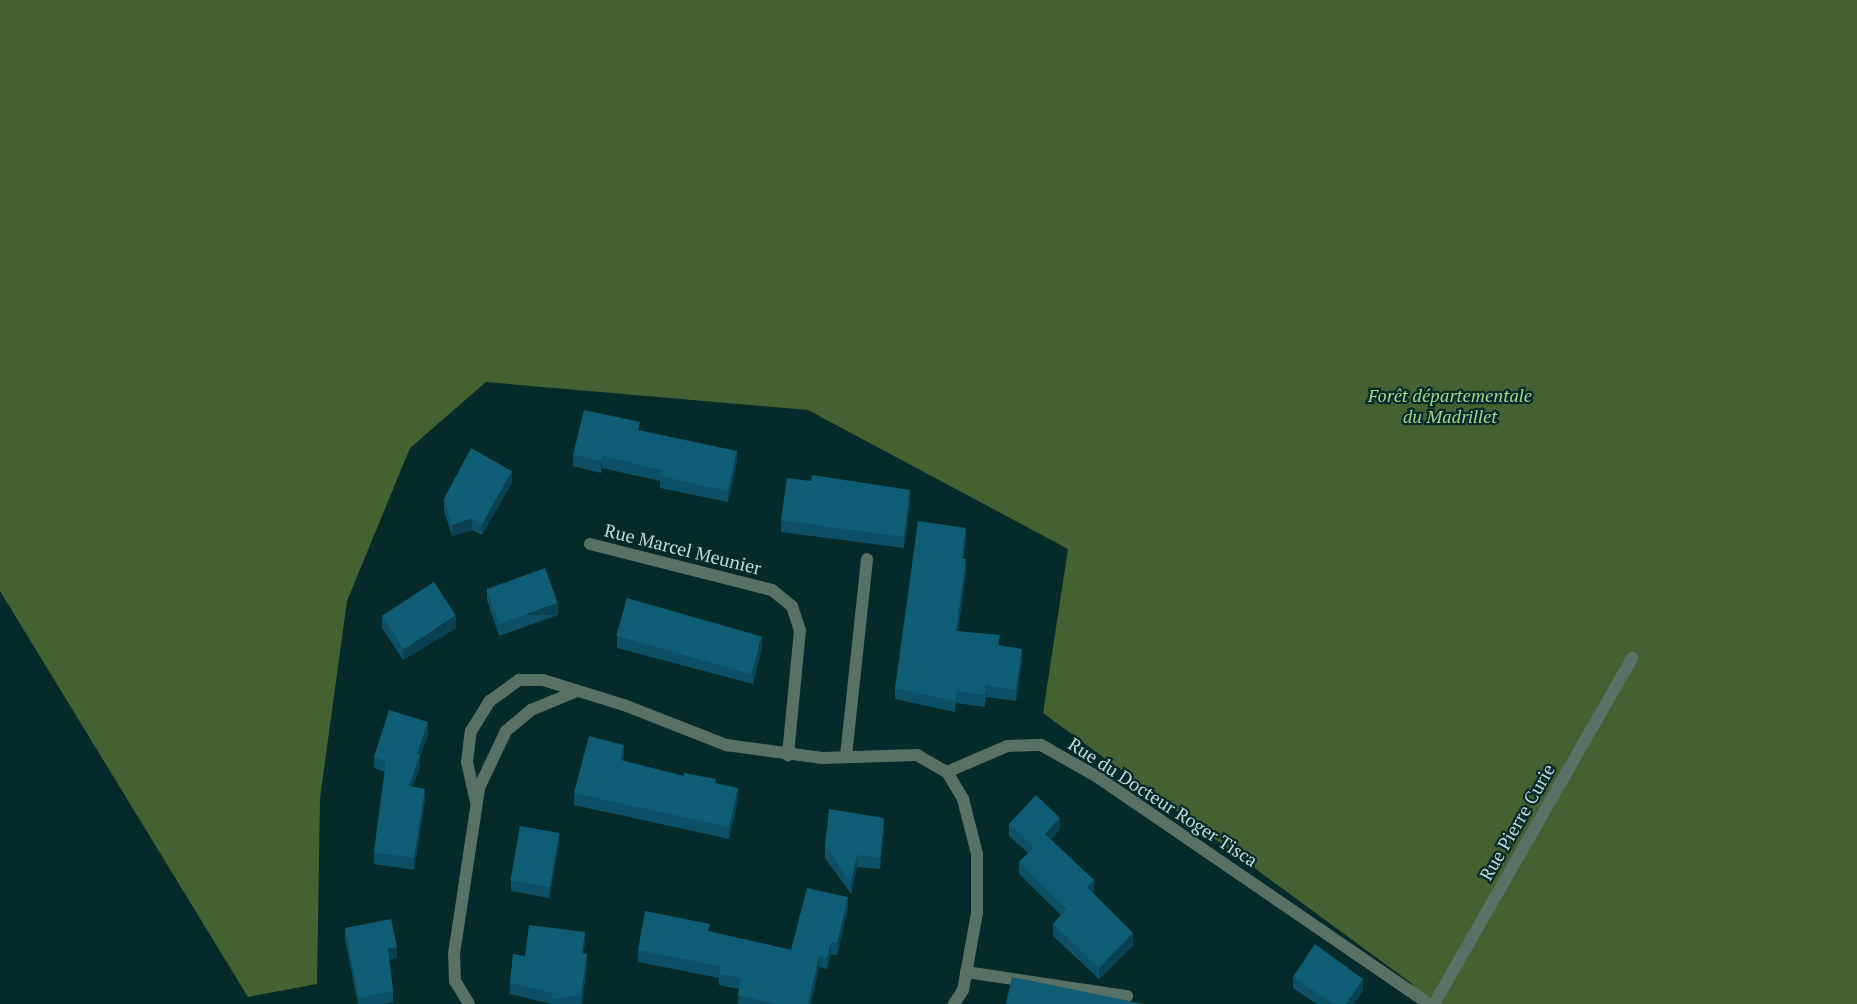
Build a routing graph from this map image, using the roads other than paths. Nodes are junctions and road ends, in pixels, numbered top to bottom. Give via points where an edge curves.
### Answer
1 (590, 544) dead end
2 (867, 559) dead end
3 (1632, 658) dead end
4 (578, 691) junction
5 (788, 755) junction
6 (846, 756) junction
7 (947, 772) junction
8 (477, 802) junction
9 (966, 972) junction
10 (1127, 996) dead end
11 (469, 1004) edge
12 (954, 1004) edge
13 (1429, 1004) edge
14 (1434, 1004) edge

1 - 5 street, Rue Marcel Meunier via 772,590 792,606 800,630
2 - 6 street
3 - 14 street, Rue Pierre Curie
4 - 5 street via 726,745
4 - 8 street via 531,710 506,730 490,758
4 - 8 street via 543,680 519,680 490,700 471,731 467,762
5 - 6 street
6 - 7 street via 917,755
7 - 9 street via 963,799 977,854 977,913
7 - 13 street, Rue du Docteur Roger Tisca via 1006,746 1041,745 1096,776
8 - 11 street via 454,954 455,981
9 - 10 street
9 - 12 street via 963,990

